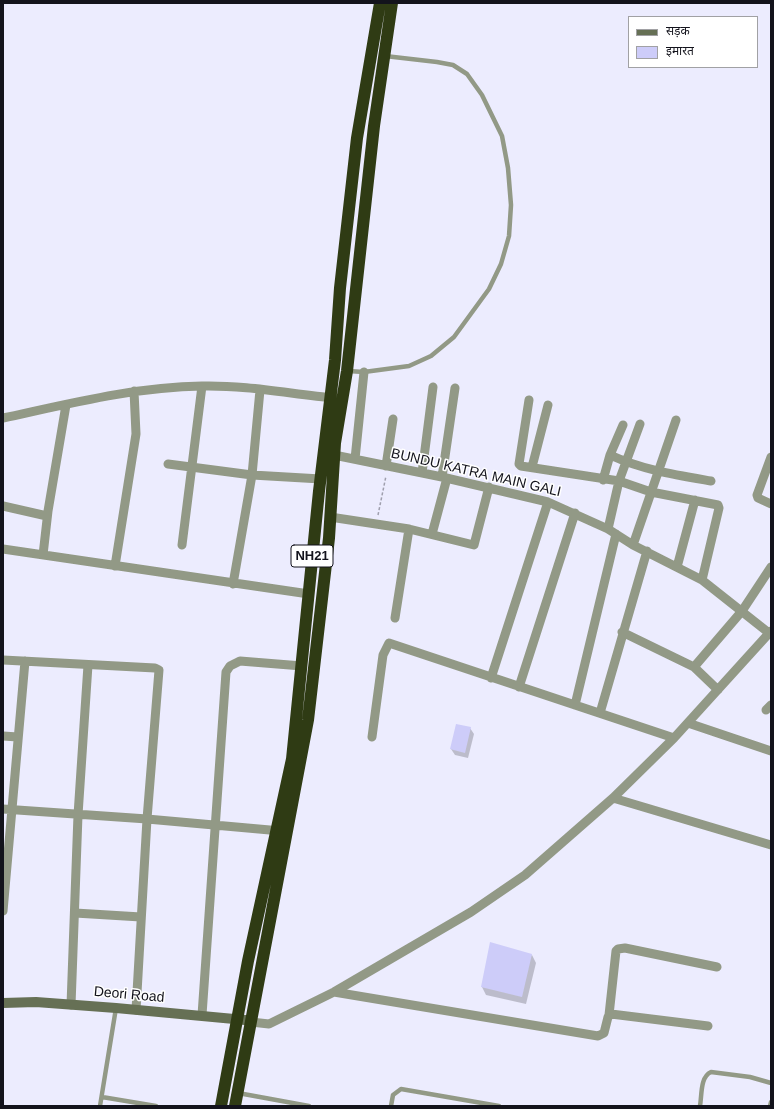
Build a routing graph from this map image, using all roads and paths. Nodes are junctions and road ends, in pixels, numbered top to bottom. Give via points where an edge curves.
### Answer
1 (380, 3) edge
2 (392, 3) edge
3 (384, 56) junction
4 (346, 371) junction
5 (364, 372) junction
6 (202, 386) junction
7 (433, 387) dead end
8 (455, 388) dead end
9 (260, 390) junction
10 (134, 391) junction
11 (330, 398) junction
12 (343, 399) junction
13 (529, 400) dead end
14 (66, 405) junction
15 (548, 405) dead end
16 (3, 418) edge
17 (393, 419) dead end
18 (676, 420) dead end
19 (623, 424) dead end
20 (640, 424) dead end
21 (334, 455) junction
22 (610, 455) junction
23 (771, 457) edge
24 (355, 460) junction
25 (627, 463) junction
26 (168, 464) dead end
27 (387, 466) junction
28 (192, 467) junction
29 (532, 467) junction
30 (658, 472) junction
31 (422, 473) junction
32 (252, 475) junction
33 (444, 477) junction
34 (321, 479) junction
35 (603, 480) junction
36 (620, 481) junction
37 (710, 481) dead end
38 (489, 488) junction
39 (651, 492) junction
40 (695, 500) junction
41 (548, 502) junction
42 (771, 504) edge
43 (3, 506) edge
44 (575, 513) junction
45 (47, 516) junction
46 (330, 517) junction
47 (376, 523) junction
48 (409, 529) junction
49 (612, 531) junction
50 (432, 534) junction
51 (182, 545) dead end
52 (633, 545) junction
53 (3, 549) edge
54 (646, 551) junction
55 (43, 555) junction
56 (115, 566) junction
57 (677, 567) junction
58 (771, 567) edge
59 (702, 580) junction
60 (233, 584) junction
61 (309, 594) junction
62 (742, 611) junction
63 (395, 618) dead end
64 (622, 632) junction
65 (770, 632) edge
66 (3, 660) edge
67 (24, 661) junction
68 (88, 664) junction
69 (302, 666) junction
70 (694, 667) junction
71 (491, 678) junction
72 (520, 687) junction
73 (718, 690) junction
74 (575, 705) junction
75 (600, 713) junction
76 (688, 723) junction
77 (3, 736) edge
78 (18, 737) junction
79 (372, 737) dead end
80 (674, 738) junction
81 (771, 751) edge
82 (613, 798) junction
83 (7, 810) edge
84 (78, 815) junction
85 (147, 819) junction
86 (217, 825) junction
87 (283, 831) junction
88 (771, 845) edge
89 (4, 878) edge
90 (3, 910) edge
91 (75, 913) junction
92 (141, 917) junction
93 (717, 966) dead end
94 (334, 992) junction
95 (3, 1003) edge
96 (71, 1005) junction
97 (116, 1008) junction
98 (136, 1010) junction
99 (202, 1015) junction
100 (609, 1015) junction
101 (238, 1020) junction
102 (251, 1022) junction
103 (708, 1026) dead end
104 (771, 1083) edge
105 (238, 1093) junction
106 (102, 1097) junction
107 (771, 1102) edge
108 (100, 1106) edge
109 (156, 1106) edge
110 (221, 1106) edge
111 (235, 1106) edge
112 (309, 1106) edge
113 (390, 1106) edge
114 (499, 1106) edge
115 (700, 1106) edge
116 (770, 1106) edge

1 - 11 highway, NH21 via 356,138
2 - 3 highway, NH21
3 - 4 highway, NH21
3 - 5 lane via 453,65 467,74 482,96 502,136 509,175 510,228 501,264 489,289 454,337 431,356 409,366
4 - 5 lane
4 - 12 highway, NH21
5 - 24 street
6 - 9 street
6 - 10 street
6 - 28 street
7 - 31 street
8 - 33 street
9 - 11 street
9 - 32 street
10 - 14 street
10 - 56 street via 136,434
11 - 12 street
11 - 34 highway, NH21
12 - 21 highway, NH21
13 - 29 street via 519,464
14 - 16 street
14 - 45 street
15 - 29 street
17 - 27 street
18 - 30 street
19 - 22 street
20 - 25 street
21 - 24 street, BUNDU KATRA MAIN GALI
21 - 46 highway, NH21
22 - 25 street
22 - 35 street
23 - 42 street via 757,495
24 - 27 street, BUNDU KATRA MAIN GALI
25 - 30 street
25 - 36 street
26 - 28 street
27 - 31 street, BUNDU KATRA MAIN GALI
27 - 47 path
28 - 32 street
28 - 51 street
29 - 35 street
30 - 37 street
30 - 39 street
31 - 33 street, BUNDU KATRA MAIN GALI
32 - 34 street
32 - 60 street
33 - 38 street, BUNDU KATRA MAIN GALI
33 - 50 street
34 - 61 highway, NH21
35 - 36 street
36 - 39 street
36 - 49 street
38 - 41 street, BUNDU KATRA MAIN GALI
38 - 50 street via 474,545
39 - 40 street
39 - 52 street
40 - 57 street
40 - 59 street via 716,504 719,508
41 - 44 street, BUNDU KATRA MAIN GALI
41 - 71 street
43 - 45 street
44 - 49 street, BUNDU KATRA MAIN GALI
44 - 72 street
45 - 55 street
46 - 47 street
46 - 87 highway, NH21 via 308,720
47 - 48 street
48 - 50 street
48 - 63 street
49 - 52 street, BUNDU KATRA MAIN GALI
49 - 74 street
52 - 54 street, BUNDU KATRA MAIN GALI
53 - 55 street
54 - 57 street, BUNDU KATRA MAIN GALI
54 - 64 street
55 - 56 street
56 - 60 street
57 - 59 street, BUNDU KATRA MAIN GALI
58 - 62 street
59 - 62 street, BUNDU KATRA MAIN GALI
60 - 61 street
61 - 69 highway, NH21
62 - 65 street, BUNDU KATRA MAIN GALI
62 - 70 street
64 - 70 street
64 - 75 street
65 - 73 street
66 - 67 street
67 - 68 street
67 - 78 street
68 - 84 street
68 - 85 street via 159,670
69 - 86 street via 240,661 230,666 226,672
69 - 87 highway, NH21
70 - 73 street
71 - 72 street
71 - 79 street via 399,645 387,644 383,655
72 - 74 street
73 - 76 street
74 - 75 street
75 - 80 street
76 - 80 street
76 - 81 street
77 - 78 street
78 - 83 street
80 - 82 street
82 - 88 street
82 - 94 street via 525,875 471,912
83 - 84 street
83 - 89 street
84 - 85 street
84 - 91 street
85 - 86 street
85 - 92 street
86 - 87 street
86 - 99 street
87 - 101 highway, NH21 via 248,961
87 - 102 highway, NH21
89 - 90 street
91 - 92 street
91 - 96 street
92 - 98 street
93 - 100 street via 625,948 618,949
94 - 100 street via 598,1036 604,1033
94 - 102 street via 269,1024
95 - 96 street, Deori Road
96 - 97 street, Deori Road
97 - 98 street, Deori Road
97 - 106 lane
98 - 99 street, Deori Road
99 - 101 street, Deori Road
100 - 103 street
101 - 102 street, Deori Road
101 - 110 highway, NH21
102 - 105 highway, NH21
104 - 115 lane via 750,1077 711,1072 703,1080
105 - 111 highway, NH21
105 - 112 lane
106 - 108 lane
106 - 109 lane
107 - 116 lane
113 - 114 lane via 393,1095 401,1089

